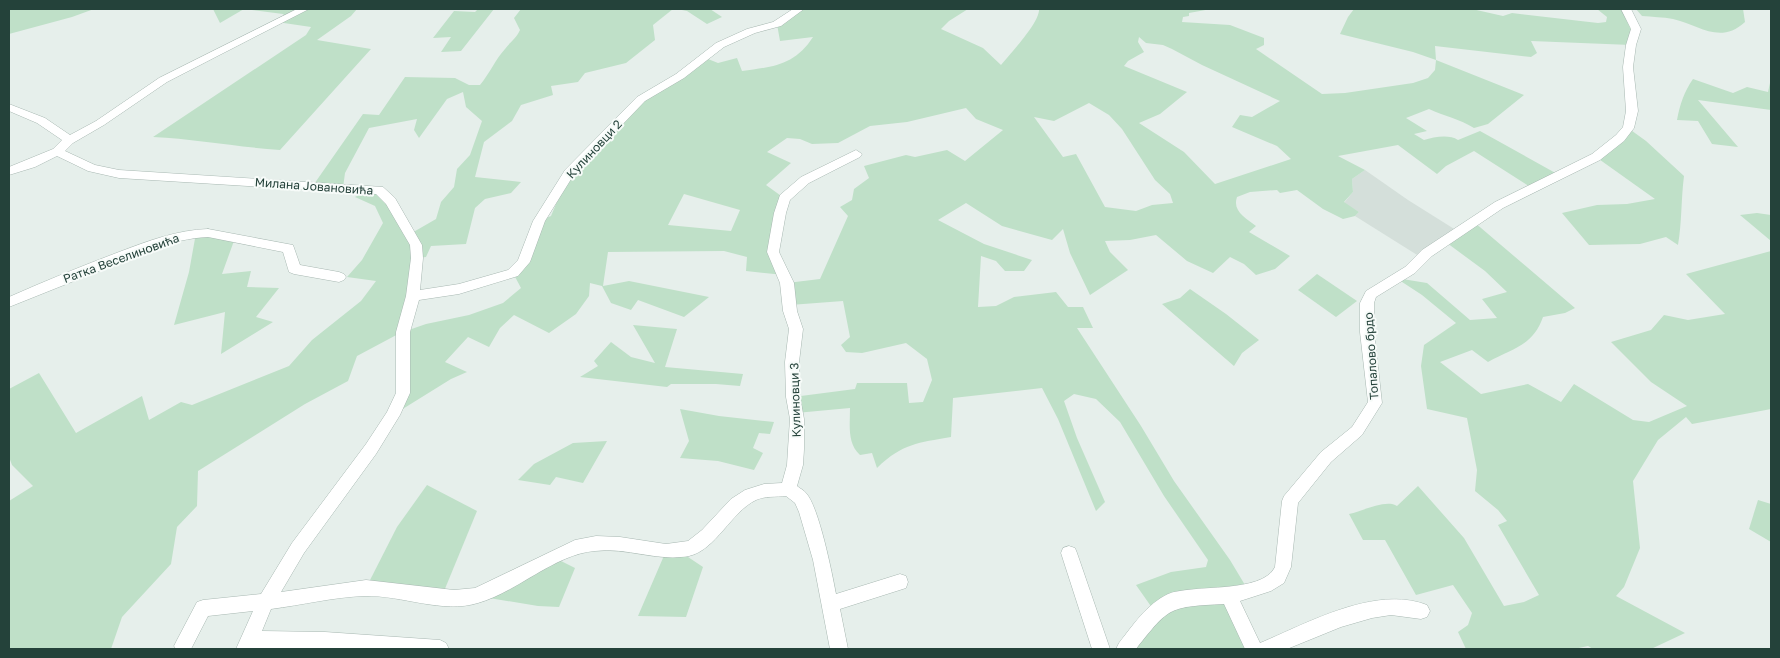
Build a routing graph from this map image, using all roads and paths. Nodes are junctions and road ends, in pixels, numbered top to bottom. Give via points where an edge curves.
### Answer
1 (304, 9) edge
2 (800, 9) edge
3 (1626, 9) edge
4 (9, 107) edge
5 (69, 140) junction
6 (57, 152) junction
7 (856, 154) dead end
8 (9, 171) edge
9 (339, 277) dead end
10 (413, 296) junction
11 (9, 302) edge
12 (788, 489) junction
13 (1069, 553) dead end
14 (900, 582) dead end
15 (1229, 596) junction
16 (266, 602) junction
17 (830, 604) junction
18 (1421, 611) dead end
19 (248, 644) edge
20 (183, 646) dead end
21 (440, 649) edge
22 (839, 649) edge
23 (1101, 649) edge
24 (1125, 649) edge
25 (1254, 649) edge
26 (1266, 649) edge

1 - 5 street via 163,80
2 - 10 street, Кулиновци 2 via 777,24 720,45 680,76 641,98 584,156 554,195 539,221 524,262 513,273 459,289
3 - 15 street, Топалово брдо via 1636,29 1628,67 1632,111 1628,128 1596,157 1499,205 1427,253 1410,270 1371,294 1367,303 1368,332 1375,403 1357,431 1326,457 1290,501 1283,567 1278,578
4 - 5 street via 34,115 58,129
5 - 6 street
6 - 8 street
6 - 10 street, Милана Јовановића via 92,168 119,174 379,190 391,201 416,245
7 - 12 street, Кулиновци 3 via 805,180 784,198 780,213 773,252 787,283 796,329 792,362 797,419 795,465
9 - 11 street, Ратка Веселиновића via 294,269 288,248 196,233 175,236
10 - 16 street, Милана Јовановића via 403,332 403,393 393,415 298,548
12 - 16 street via 750,495 691,548 666,551 596,543 575,548 477,596 454,598 366,588
12 - 17 street via 801,498 807,512
13 - 23 street
14 - 17 street
15 - 24 street, Топалово брдо via 1172,601 1155,612
15 - 25 street
16 - 19 street, Милана Јовановића
16 - 20 street via 203,608
17 - 22 street
18 - 26 street via 1404,607 1369,610
19 - 21 street, Милана Јовановића via 325,640

